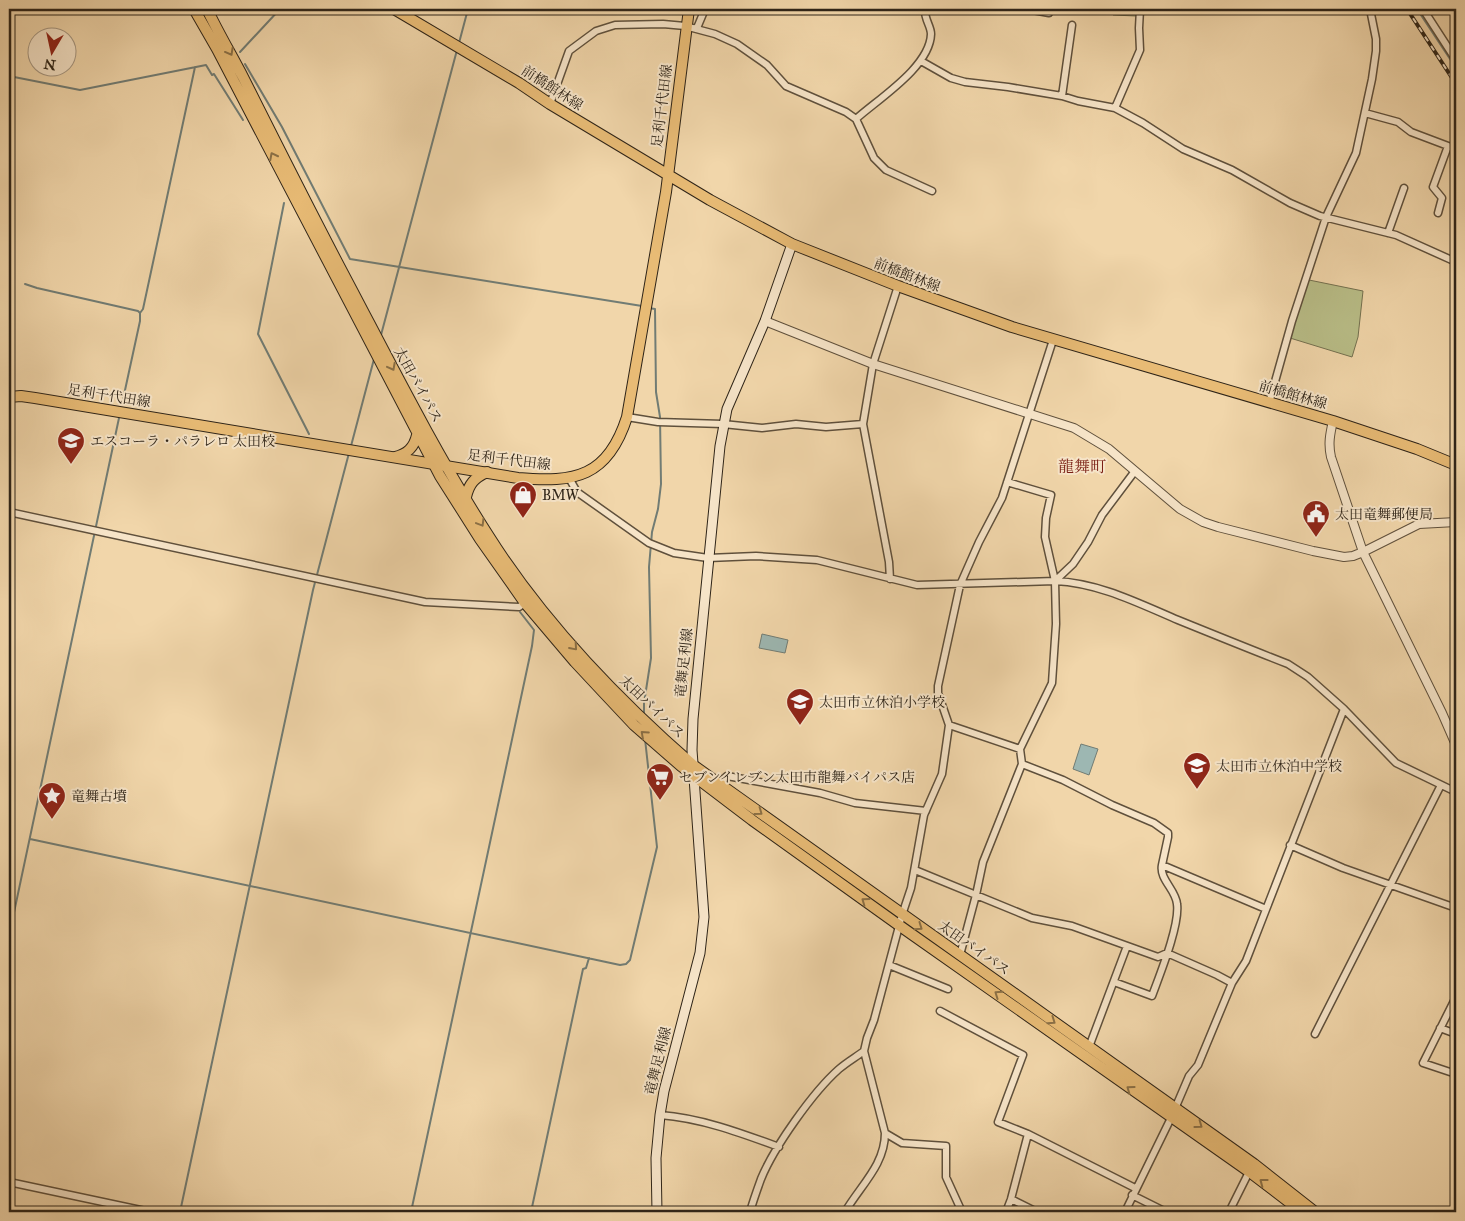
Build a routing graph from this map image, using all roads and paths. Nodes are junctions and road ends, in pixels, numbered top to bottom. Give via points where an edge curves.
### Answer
1 (194, 9) edge
2 (207, 9) edge
3 (394, 9) edge
4 (689, 9) edge
5 (705, 9) edge
6 (925, 9) edge
7 (1027, 9) edge
8 (1050, 9) edge
9 (1140, 9) edge
10 (1370, 9) edge
11 (1423, 9) edge
12 (1072, 25) dead end
13 (686, 26) junction
14 (697, 28) junction
15 (921, 60) junction
16 (1456, 60) edge
17 (1062, 96) junction
18 (550, 104) junction
19 (1115, 108) junction
20 (1365, 113) junction
21 (856, 119) junction
22 (1448, 146) junction
23 (1456, 149) edge
24 (668, 175) junction
25 (1404, 188) dead end
26 (932, 192) dead end
27 (1438, 213) dead end
28 (1326, 217) junction
29 (1388, 233) junction
30 (792, 244) junction
31 (1456, 262) edge
32 (898, 286) junction
33 (764, 321) junction
34 (1053, 340) junction
35 (874, 364) junction
36 (9, 397) edge
37 (1269, 403) junction
38 (1028, 414) junction
39 (627, 417) junction
40 (1333, 421) junction
41 (723, 424) junction
42 (863, 424) junction
43 (417, 435) junction
44 (395, 457) junction
45 (433, 464) junction
46 (1456, 465) edge
47 (446, 466) junction
48 (1135, 471) junction
49 (487, 472) junction
50 (569, 478) junction
51 (1006, 482) junction
52 (466, 497) junction
53 (9, 512) edge
54 (1456, 522) edge
55 (1364, 552) junction
56 (708, 558) junction
57 (890, 579) junction
58 (1055, 581) junction
59 (960, 584) junction
60 (525, 603) junction
61 (1344, 709) junction
62 (949, 724) junction
63 (1456, 745) edge
64 (1020, 749) junction
65 (1022, 764) junction
66 (693, 765) junction
67 (695, 776) junction
68 (719, 783) junction
69 (1441, 785) junction
70 (1456, 792) edge
71 (926, 810) junction
72 (1290, 845) junction
73 (1162, 865) junction
74 (915, 870) junction
75 (1391, 884) junction
76 (976, 895) junction
77 (1456, 908) edge
78 (1266, 909) junction
79 (902, 915) junction
80 (900, 926) junction
81 (1127, 946) junction
82 (1167, 954) junction
83 (960, 955) junction
84 (889, 965) junction
85 (1114, 982) junction
86 (1232, 983) junction
87 (948, 989) dead end
88 (1456, 997) edge
89 (940, 1011) dead end
90 (1440, 1028) junction
91 (1315, 1034) dead end
92 (1456, 1034) edge
93 (1089, 1047) junction
94 (864, 1051) junction
95 (1456, 1074) edge
96 (1175, 1108) junction
97 (660, 1115) junction
98 (1171, 1118) junction
99 (885, 1133) junction
100 (1028, 1134) junction
101 (779, 1146) junction
102 (1249, 1172) junction
103 (9, 1182) edge
104 (1136, 1188) junction
105 (1132, 1195) junction
106 (1011, 1200) junction
107 (150, 1212) edge
108 (657, 1212) edge
109 (750, 1212) edge
110 (844, 1212) edge
111 (962, 1212) edge
112 (1006, 1212) edge
113 (1037, 1212) edge
114 (1125, 1212) edge
115 (1166, 1212) edge
116 (1229, 1212) edge
117 (1302, 1212) edge
118 (1315, 1212) edge

43 -> 1 main road, 太田バイパス
2 -> 47 main road, 太田バイパス
3 - 18 main road, 前橋館林線 via 519,82
4 - 13 main road, 足利千代田線
5 - 14 street
6 - 15 street via 932,32
7 - 8 street via 1048,13
9 - 19 street via 1140,50
10 - 20 street via 1376,51
11 - 16 street
12 - 17 street
13 - 14 street
13 - 18 street via 615,25 596,32 569,51
13 - 24 main road, 足利千代田線
14 - 21 street via 737,44 767,64 786,86
15 - 17 street via 951,78 965,82
15 - 21 street via 905,78
17 - 19 street
18 - 24 main road, 前橋館林線
19 - 28 street via 1183,148 1232,170 1290,203
20 - 22 street via 1398,122 1412,132
20 - 28 street via 1356,153
21 - 26 street via 874,158 886,170
22 - 23 street
22 - 27 street via 1433,187 1442,198
24 - 30 main road, 前橋館林線
24 - 39 main road, 足利千代田線
25 - 29 street
28 - 29 street
28 - 37 street
29 - 31 street
30 - 32 main road, 前橋館林線
30 - 33 main road, 竜舞足利線
32 - 34 main road, 前橋館林線
32 - 35 street
33 - 35 street
33 - 41 main road, 竜舞足利線
34 - 37 main road, 前橋館林線
34 - 38 street
35 - 38 street
35 - 42 street
36 - 44 main road, 足利千代田線 via 35,398
37 - 40 main road, 前橋館林線
38 - 48 street via 1074,428 1109,449
38 - 51 street
39 - 41 street
39 - 50 main road, 足利千代田線 via 614,449 586,472
40 - 46 main road, 前橋館林線
40 - 55 street via 1329,435 1331,457
41 - 42 street via 762,428 796,424 826,427
41 - 56 main road, 竜舞足利線
42 - 57 street
43 - 44 main road via 411,449
43 - 45 main road, 太田バイパス
44 - 45 main road, 足利千代田線
45 - 47 main road, 足利千代田線
45 - 60 main road, 太田バイパス
47 - 49 main road, 足利千代田線
47 - 52 main road, 太田バイパス
48 - 55 street via 1180,510 1203,522 1333,555 1353,556
48 - 58 street via 1102,515 1073,564
49 - 50 main road, 足利千代田線 via 543,480
49 - 52 main road via 468,486
50 - 56 street via 577,492 649,543 674,553
51 - 58 street via 1051,495 1045,537
51 - 59 street via 1002,498
52 -> 66 main road, 太田バイパス via 488,536 542,610 608,685
53 - 60 street via 425,602 519,607
54 - 55 street via 1418,524
55 - 63 street
56 - 57 street via 756,556 817,560
56 - 66 main road, 竜舞足利線 via 693,720
57 - 59 street via 917,585
58 - 59 street
58 - 61 street via 1093,586 1119,595 1288,664
58 - 64 street via 1052,683
59 - 62 street via 938,686
67 -> 60 main road, 太田バイパス via 634,725
61 - 69 street via 1396,763
61 - 72 street
62 - 64 street
62 - 71 street via 942,774
64 - 65 street
65 - 73 street via 1154,822 1168,833
65 - 76 street via 983,862
66 - 67 main road, 竜舞足利線
66 - 68 main road, 太田バイパス
80 -> 67 main road, 太田バイパス
67 - 97 main road, 竜舞足利線 via 703,935
68 - 71 street via 727,776 854,803
68 -> 79 main road, 太田バイパス
69 - 70 street
69 - 75 street
71 - 74 street
72 - 75 street
72 - 78 street
73 - 78 street
73 - 82 street via 1161,871 1177,900 1178,911
74 - 76 street
74 - 79 street
75 - 77 street
75 - 91 street
76 - 81 street via 1032,918 1072,926
76 - 83 street
78 - 86 street via 1246,961
79 - 80 street
79 -> 83 main road, 太田バイパス
80 - 84 street
98 -> 80 main road, 太田バイパス
81 - 82 street via 1158,957
81 - 85 street
82 - 85 street via 1152,996
82 - 86 street
83 -> 93 main road, 太田バイパス
84 - 87 street
84 - 94 street
85 - 93 street
86 - 96 street via 1198,1065 1189,1076
88 - 90 street
89 - 100 street via 1023,1055 998,1122
90 - 92 street
90 - 95 street via 1422,1063
93 - 96 main road, 太田バイパス
94 - 99 street
94 - 101 street via 822,1086
96 - 98 street
96 -> 118 main road, 太田バイパス
97 - 101 street via 678,1116
97 - 108 main road, 竜舞足利線 via 656,1158
98 - 102 main road, 太田バイパス
98 - 104 street
99 - 110 street via 884,1149 877,1165
99 - 111 street via 902,1143 946,1146 946,1177
100 - 104 street
100 - 106 street
101 - 109 street via 762,1178
102 - 116 street
117 -> 102 main road, 太田バイパス
103 - 107 street
104 - 105 street
105 - 114 street
105 - 115 street
106 - 112 street
106 - 113 street

